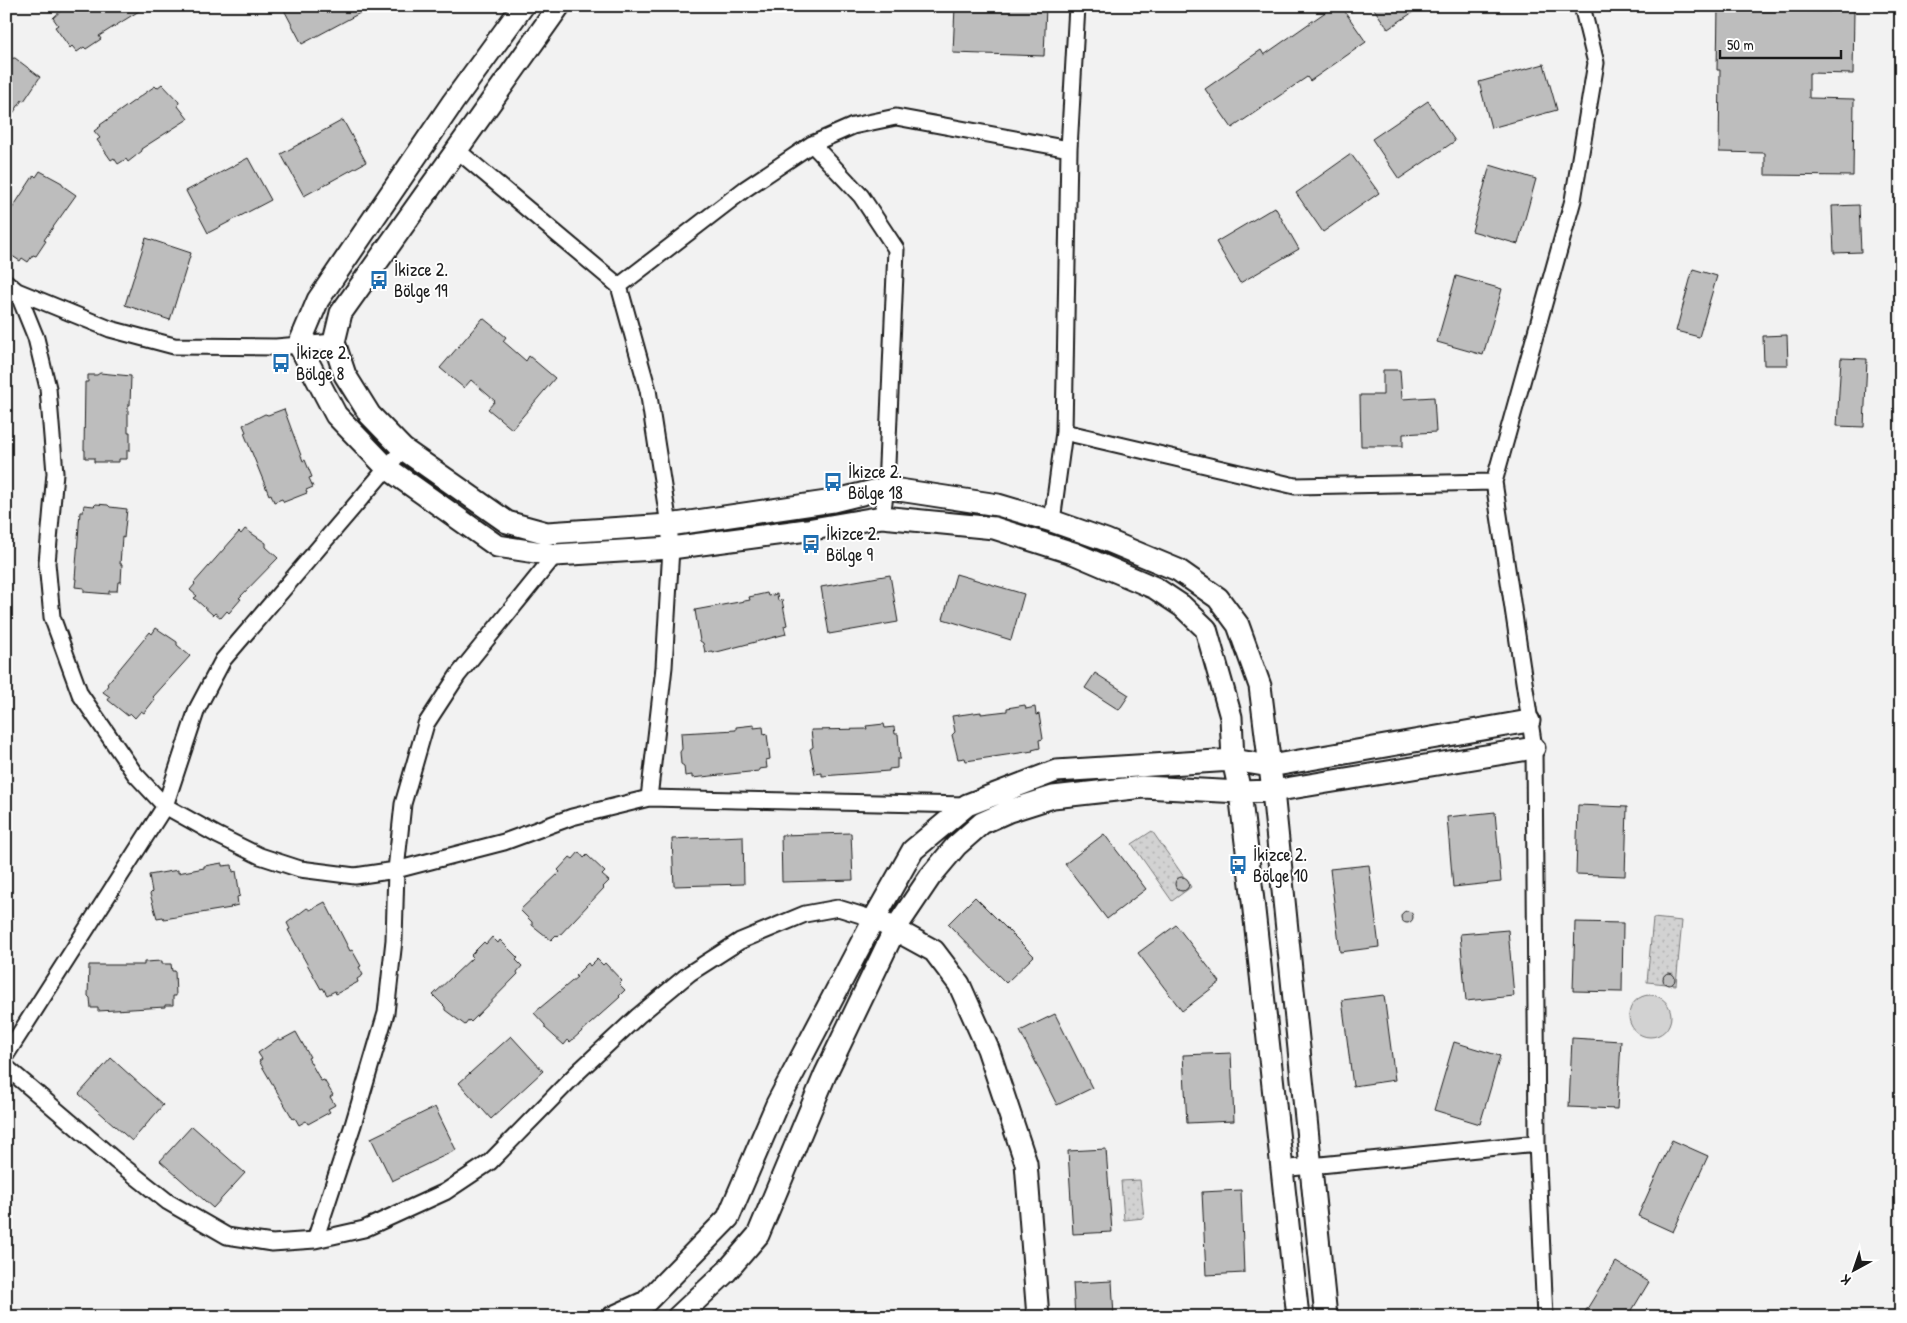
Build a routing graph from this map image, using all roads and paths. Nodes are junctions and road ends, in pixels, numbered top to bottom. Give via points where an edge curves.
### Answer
1 (523, 6) edge
2 (559, 6) edge
3 (1077, 6) edge
4 (1582, 6) edge
5 (812, 144) junction
6 (1070, 149) junction
7 (457, 150) junction
8 (11, 286) edge
9 (619, 286) junction
10 (334, 342) junction
11 (299, 345) junction
12 (1064, 432) junction
13 (403, 449) junction
14 (387, 468) junction
15 (1494, 482) junction
16 (886, 488) junction
17 (882, 517) junction
18 (1052, 521) junction
19 (669, 525) junction
20 (671, 548) junction
21 (555, 555) junction
22 (1529, 721) junction
23 (1534, 748) junction
24 (1233, 760) junction
25 (1270, 766) junction
26 (1273, 791) junction
27 (1240, 792) junction
28 (649, 798) junction
29 (967, 805) junction
30 (165, 806) junction
31 (396, 870) junction
32 (874, 918) junction
33 (895, 929) junction
34 (6, 1054) edge
35 (6, 1067) edge
36 (1537, 1143) junction
37 (1310, 1166) junction
38 (1281, 1169) junction
39 (315, 1240) junction
40 (614, 1317) edge
41 (678, 1317) edge
42 (1038, 1317) edge
43 (1298, 1317) edge
44 (1326, 1317) edge
45 (1545, 1317) edge

1 - 11 main road via 453,102 318,300
2 - 7 main road
3 - 6 street
4 - 15 street via 1596,63 1573,200
5 - 6 street via 853,126 896,117
5 - 9 street via 745,189
5 - 16 street via 861,196 896,249
6 - 12 street
7 - 9 street
7 - 10 main road via 341,313
8 - 11 street via 110,329 174,346
8 - 30 street via 36,338 48,388 55,474 47,563 52,617 80,694 135,774
9 - 19 street via 648,390
10 - 11 street
10 - 13 main road via 344,375 370,415
11 - 14 main road via 336,415
12 - 15 street via 1295,486
12 - 18 street
13 - 14 street
13 - 19 main road via 507,522 547,533
14 - 21 main road via 497,546
14 - 30 street via 224,660 197,709
15 - 22 street
16 - 17 street
16 - 18 main road via 998,506
16 - 19 main road via 833,501
17 - 20 main road
17 - 24 main road via 994,528 1073,553 1155,588 1182,606 1206,629 1231,717
18 - 25 main road via 1178,570 1218,598 1238,625 1260,686
19 - 20 street
20 - 21 main road
20 - 28 street via 664,667
21 - 31 street via 458,674 426,724 403,804
22 - 23 street
22 - 25 main road
23 - 26 main road
23 - 36 street
24 - 25 main road
24 - 27 main road
24 - 29 main road via 1056,772
25 - 26 main road
26 - 27 main road
26 - 37 main road
27 - 33 main road via 1143,787 1053,797 1009,811 982,823 956,846 930,877
27 - 38 main road
28 - 29 street
28 - 31 street via 572,817 504,842
29 - 32 main road via 912,850
30 - 31 street via 260,856 300,869 355,876
30 - 34 street
31 - 39 street via 394,940 386,1013
32 - 33 main road
32 - 39 street via 838,908 805,914 740,941 690,973 638,1016 490,1162 445,1192 364,1229
32 - 40 main road via 777,1104 728,1218 646,1302
33 - 41 main road via 825,1075 758,1235 726,1272
33 - 42 main road via 934,951 959,984 988,1049 1026,1163
35 - 39 street via 168,1202 227,1236 272,1243
36 - 37 street
36 - 45 street
37 - 38 street
37 - 44 main road
38 - 43 main road

